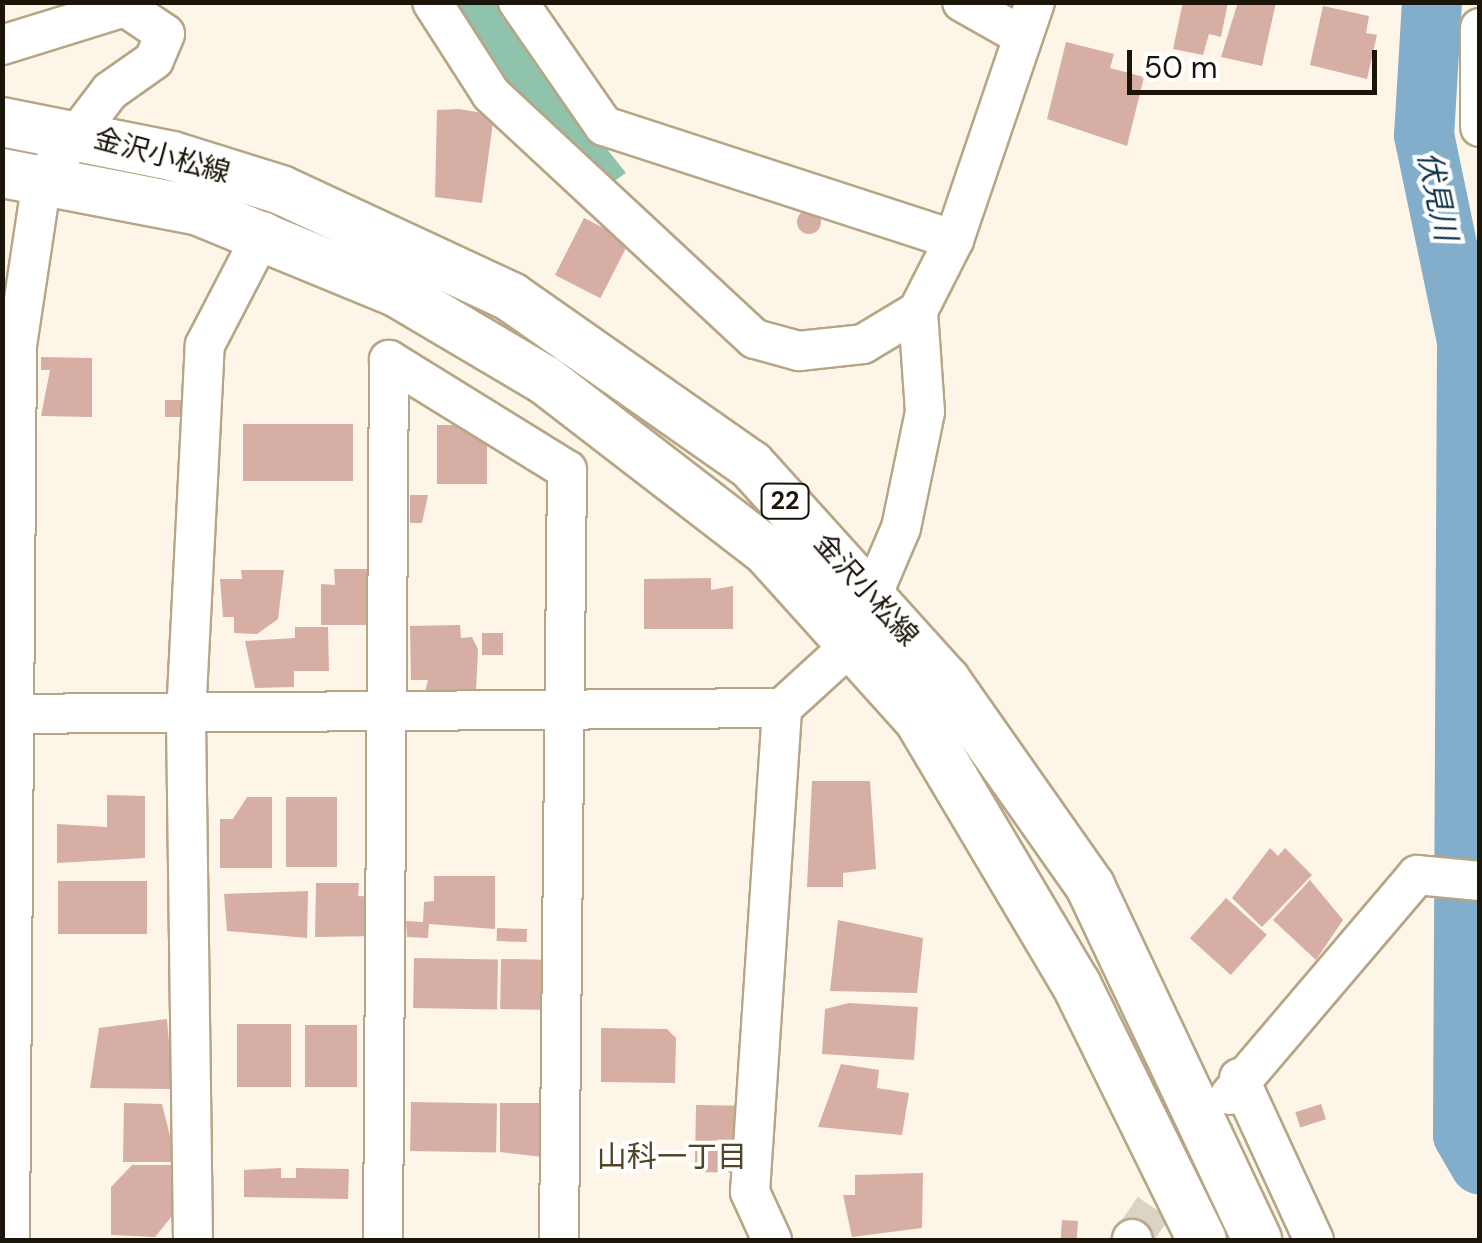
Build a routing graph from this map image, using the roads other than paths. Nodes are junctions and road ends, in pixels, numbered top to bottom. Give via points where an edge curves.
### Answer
1 (432, 2) edge
2 (518, 2) edge
3 (962, 2) edge
4 (1029, 19) edge
5 (1480, 28) edge
6 (2, 46) edge
7 (2, 122) edge
8 (1480, 126) edge
9 (76, 133) junction
10 (22, 176) edge
11 (264, 231) junction
12 (954, 240) junction
13 (918, 310) junction
14 (874, 596) junction
15 (852, 645) junction
16 (782, 708) junction
17 (8, 714) edge
18 (386, 714) junction
19 (564, 715) junction
20 (186, 716) junction
21 (1480, 881) edge
22 (10, 1240) edge
23 (193, 1240) edge
24 (383, 1240) edge
25 (559, 1240) edge
26 (772, 1240) edge
27 (1202, 1240) edge
28 (1257, 1240) edge
29 (1314, 1240) edge

1 - 13 street via 492,94 755,340 798,351 863,344
2 - 12 street via 604,126
3 - 4 street
4 - 12 street
5 - 8 street
6 - 9 street via 125,7 165,34 154,60
7 - 9 main road, 金沢小松線 / 22
9 - 10 street
9 - 14 main road, 金沢小松線 / 22 via 281,190 511,297 751,464
10 - 11 main road, 金沢小松線 / 22
10 - 17 street
11 - 15 main road, 金沢小松線 / 22 via 398,293 545,380 767,551
11 - 20 street via 208,330
12 - 13 street
13 - 14 street via 926,412 901,528
14 - 15 street
14 - 28 main road, 金沢小松線 / 22 via 946,681 1090,886
15 - 16 street
15 - 27 main road, 金沢小松線 / 22 via 919,720 1076,984
16 - 19 street
16 - 26 street via 750,1192
17 - 20 street
17 - 22 street
18 - 19 street
18 - 19 street via 389,360 566,470
18 - 20 street
18 - 24 street
19 - 25 street
20 - 23 street
21 - 29 street via 1417,876 1234,1086

